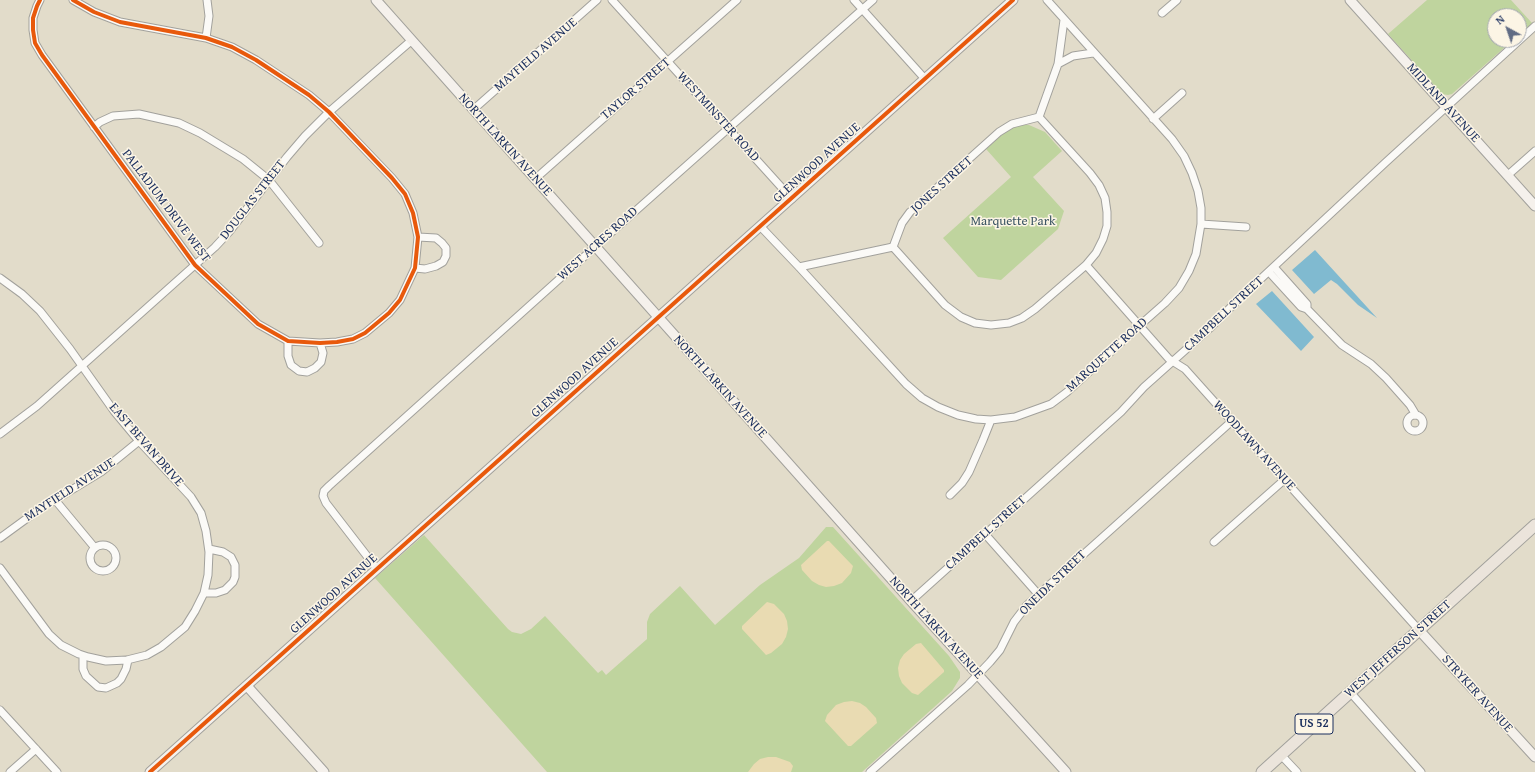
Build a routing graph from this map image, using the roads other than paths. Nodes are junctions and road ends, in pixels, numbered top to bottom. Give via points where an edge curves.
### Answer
1 (40, 0) edge
2 (73, 0) edge
3 (207, 0) edge
4 (376, 0) edge
5 (597, 0) edge
6 (612, 0) edge
7 (737, 0) edge
8 (854, 0) edge
9 (873, 0) edge
10 (1014, 0) edge
11 (1047, 0) edge
12 (1177, 0) edge
13 (1355, 2) edge
14 (863, 10) junction
15 (1162, 13) dead end
16 (1064, 20) junction
17 (1535, 26) edge
18 (206, 38) junction
19 (412, 40) junction
20 (1093, 53) junction
21 (668, 61) junction
22 (1058, 64) junction
23 (925, 79) junction
24 (1182, 93) dead end
25 (1446, 106) junction
26 (474, 110) junction
27 (329, 112) junction
28 (1039, 117) junction
29 (1153, 119) junction
30 (94, 127) junction
31 (728, 130) junction
32 (1535, 151) edge
33 (1508, 175) junction
34 (535, 179) junction
35 (269, 180) junction
36 (792, 199) junction
37 (1535, 206) edge
38 (1201, 224) junction
39 (760, 226) junction
40 (1246, 227) dead end
41 (418, 237) junction
42 (319, 243) dead end
43 (596, 246) junction
44 (894, 247) junction
45 (195, 265) junction
46 (1086, 265) junction
47 (799, 267) junction
48 (416, 268) junction
49 (1272, 269) junction
50 (0, 278) edge
51 (658, 317) junction
52 (1139, 326) junction
53 (288, 341) junction
54 (320, 343) junction
55 (1174, 362) junction
56 (82, 366) junction
57 (1416, 414) dead end
58 (990, 420) junction
59 (1232, 421) junction
60 (1, 431) edge
61 (139, 441) junction
62 (1284, 480) junction
63 (950, 495) dead end
64 (56, 500) junction
65 (1535, 525) edge
66 (985, 534) junction
67 (0, 538) edge
68 (1214, 542) dead end
69 (95, 548) dead end
70 (209, 549) junction
71 (0, 568) edge
72 (377, 568) junction
73 (204, 593) junction
74 (1038, 594) junction
75 (911, 601) junction
76 (1419, 630) junction
77 (83, 656) junction
78 (128, 660) junction
79 (978, 674) junction
80 (247, 686) junction
81 (1350, 692) junction
82 (0, 710) edge
83 (36, 749) junction
84 (1281, 755) junction
85 (1535, 757) edge
86 (10, 772) edge
87 (57, 772) edge
88 (150, 772) edge
89 (324, 772) edge
90 (870, 772) edge
91 (1066, 772) edge
92 (1262, 772) edge
93 (1297, 772) edge
94 (1421, 772) edge

1 - 30 street, PALLADIUM DRIVE WEST via 33,18 35,43
2 - 18 street via 120,22
3 - 18 street via 209,16
4 - 19 street, NORTH LARKIN AVENUE
5 - 26 street, MAYFIELD AVENUE
6 - 21 street, WESTMINSTER ROAD
7 - 21 street, TAYLOR STREET
8 - 14 street
9 - 14 street, WEST ACRES ROAD
10 - 23 street, GLENWOOD AVENUE
11 - 16 street, MARQUETTE ROAD
12 - 15 street
13 - 25 street, MIDLAND AVENUE
14 - 23 street
14 - 31 street, WEST ACRES ROAD
16 - 20 street, MARQUETTE ROAD
16 - 22 street
17 - 25 street, CAMPBELL STREET
18 - 27 street via 232,47 256,60 309,94
19 - 26 street, NORTH LARKIN AVENUE
19 - 27 street, DOUGLAS STREET
20 - 22 street via 1073,56
20 - 29 street, MARQUETTE ROAD
21 - 31 street, WESTMINSTER ROAD
21 - 34 street, TAYLOR STREET
22 - 28 street
23 - 36 street, GLENWOOD AVENUE
24 - 29 street
25 - 33 street, MIDLAND AVENUE
25 - 49 street, CAMPBELL STREET
26 - 34 street, NORTH LARKIN AVENUE
27 - 35 street, DOUGLAS STREET via 305,136
27 - 41 street via 405,194 413,213
28 - 44 street, JONES STREET via 1012,124 999,132 910,212 902,223
28 - 46 street via 1090,172 1105,198 1107,226 1096,253
29 - 38 street, MARQUETTE ROAD via 1172,139 1192,173 1201,208
30 - 35 street via 113,116 132,114 179,123 224,146
30 - 45 street, PALLADIUM DRIVE WEST
31 - 36 street, WESTMINSTER ROAD
31 - 43 street, WEST ACRES ROAD
32 - 33 street
33 - 37 street, MIDLAND AVENUE
34 - 43 street, NORTH LARKIN AVENUE
35 - 42 street
35 - 45 street, DOUGLAS STREET via 229,232
36 - 39 street, GLENWOOD AVENUE
38 - 40 street
38 - 52 street, MARQUETTE ROAD via 1196,254 1179,288
39 - 47 street, MARQUETTE ROAD
39 - 51 street, GLENWOOD AVENUE
41 - 48 street
41 - 48 street via 436,238 446,248 446,256 436,266
43 - 51 street, NORTH LARKIN AVENUE
43 - 72 street, WEST ACRES ROAD via 324,491 326,503
44 - 46 street via 945,305 975,323 991,325 1022,318
44 - 47 street
45 - 53 street, PALLADIUM DRIVE WEST via 258,324
45 - 56 street, DOUGLAS STREET
46 - 52 street, WOODLAWN AVENUE
47 - 58 street, MARQUETTE ROAD via 906,384 922,398 958,415
48 - 54 street, PALLADIUM DRIVE WEST via 400,300 377,324 353,339
49 - 55 street, CAMPBELL STREET
49 - 57 street via 1302,307 1342,345 1371,364 1386,378
50 - 56 street, EAST BEVAN DRIVE via 40,310
51 - 72 street, GLENWOOD AVENUE
51 - 75 street, NORTH LARKIN AVENUE
52 - 55 street, WOODLAWN AVENUE
52 - 58 street, MARQUETTE ROAD via 1068,392 1051,404 1015,417
53 - 54 street, PALLADIUM DRIVE WEST
53 - 54 street via 291,365 299,372 307,372 321,362 323,353
55 - 59 street, WOODLAWN AVENUE via 1185,369
55 - 66 street, CAMPBELL STREET
56 - 60 street, DOUGLAS STREET via 37,406
56 - 61 street, EAST BEVAN DRIVE
58 - 63 street via 969,472
59 - 62 street, WOODLAWN AVENUE
59 - 74 street, ONEIDA STREET
61 - 64 street, MAYFIELD AVENUE via 101,472
61 - 70 street, EAST BEVAN DRIVE via 191,497 201,513
62 - 68 street
62 - 76 street, WOODLAWN AVENUE
64 - 67 street, MAYFIELD AVENUE
64 - 69 street
65 - 76 main road, WEST JEFFERSON STREET / US 52
66 - 74 street
66 - 75 street, CAMPBELL STREET
70 - 73 street, EAST BEVAN DRIVE
70 - 73 street via 224,552 231,557 235,565 235,577 225,590
71 - 77 street, EAST BEVAN DRIVE via 49,634 61,645
72 - 80 street, GLENWOOD AVENUE
73 - 78 street, EAST BEVAN DRIVE via 195,612 174,638 147,655
74 - 79 street, ONEIDA STREET via 1019,614 1000,650
75 - 79 street, NORTH LARKIN AVENUE
76 - 81 main road, WEST JEFFERSON STREET / US 52
76 - 85 street, STRYKER AVENUE
77 - 78 street, EAST BEVAN DRIVE via 106,661
77 - 78 street via 86,676 98,687 106,688 121,679
79 - 90 street, ONEIDA STREET
79 - 91 street, NORTH LARKIN AVENUE
80 - 88 street, GLENWOOD AVENUE
80 - 89 street
81 - 84 main road, WEST JEFFERSON STREET / US 52
81 - 94 street
82 - 83 street
83 - 86 street
83 - 87 street
84 - 92 main road, WEST JEFFERSON STREET / US 52
84 - 93 street

